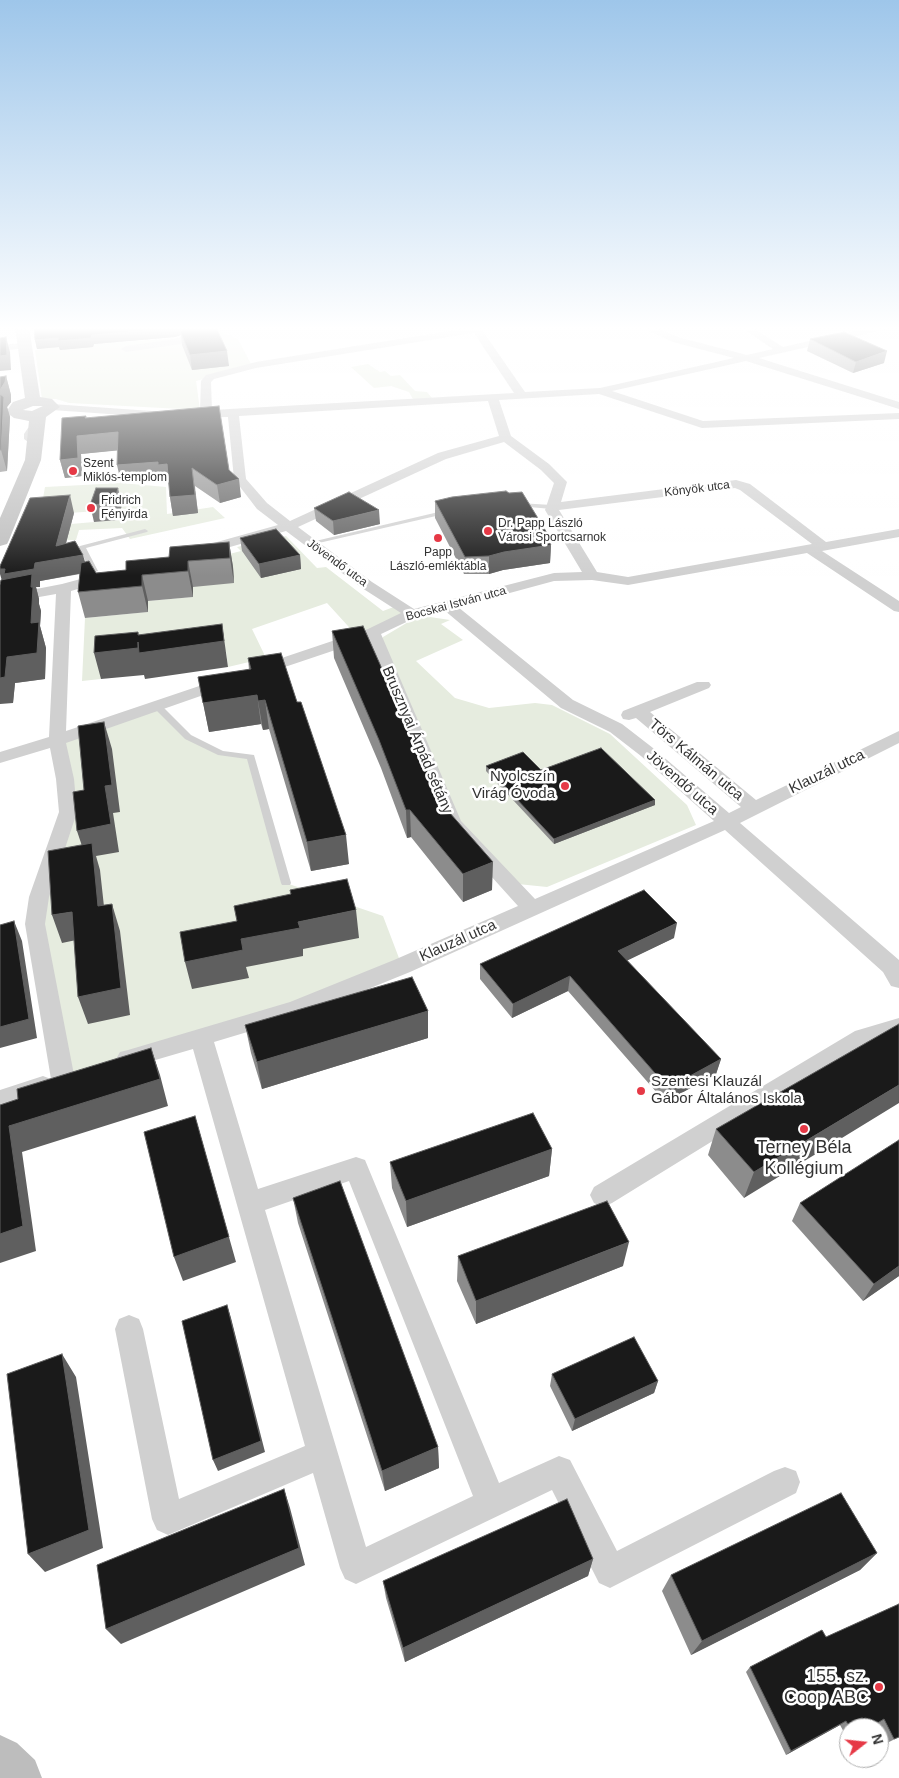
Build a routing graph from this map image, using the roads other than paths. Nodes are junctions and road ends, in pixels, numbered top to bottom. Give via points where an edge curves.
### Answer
1 (206, 410) edge
2 (285, 410) edge
3 (496, 410) edge
4 (657, 410) edge
5 (40, 412) junction
6 (7, 413) edge
7 (233, 413) junction
8 (206, 414) junction
9 (899, 416) edge
10 (506, 438) junction
11 (561, 482) junction
12 (585, 503) junction
13 (507, 504) edge
14 (552, 507) junction
15 (452, 510) edge
16 (290, 526) junction
17 (145, 531) dead end
18 (899, 533) edge
19 (0, 540) edge
20 (310, 543) junction
21 (816, 548) junction
22 (194, 552) edge
23 (117, 573) edge
24 (592, 576) junction
25 (98, 578) junction
26 (64, 588) junction
27 (0, 600) edge
28 (448, 606) junction
29 (899, 608) edge
30 (412, 614) junction
31 (373, 632) junction
32 (703, 685) dead end
33 (156, 705) junction
34 (638, 712) junction
35 (608, 724) junction
36 (899, 736) edge
37 (57, 740) junction
38 (0, 758) edge
39 (754, 808) junction
40 (726, 822) junction
41 (286, 883) dead end
42 (532, 908) junction
43 (899, 980) edge
44 (899, 1026) edge
45 (201, 1036) junction
46 (110, 1065) edge
47 (0, 1100) edge
48 (602, 1195) dead end
49 (250, 1203) junction
50 (129, 1329) dead end
51 (323, 1454) junction
52 (785, 1482) dead end
53 (492, 1503) junction
54 (0, 1760) edge
55 (17, 1778) edge

1 - 8 street
2 - 7 street
3 - 10 street
4 - 9 street via 702,425
5 - 6 street
5 - 8 street
5 - 19 street via 32,460
7 - 8 street
7 - 16 street, Jövendő utca via 240,479 262,506
10 - 11 street
10 - 16 street via 442,456
11 - 12 street
11 - 14 street
12 - 14 street, Könyök utca
12 - 21 street, Könyök utca via 736,484 745,487
13 - 14 lane
14 - 24 street
15 - 20 lane
16 - 20 street, Jövendő utca
16 - 22 street
17 - 25 lane via 82,547
18 - 21 street, Bocskai István utca
20 - 30 street, Jövendő utca
21 - 24 street, Bocskai István utca via 628,581
21 - 29 street, Könyök utca
23 - 25 street
24 - 28 street, Bocskai István utca via 554,577
25 - 26 street
26 - 27 street
26 - 37 street
28 - 30 street, Bocskai István utca
28 - 35 street, Jövendő utca via 567,704
30 - 31 street, Bocskai István utca
31 - 33 street, Bocskai István utca
31 - 42 street, Brusznyai Árpád sétány via 453,824
32 - 34 street, Törs Kálmán utca
33 - 37 street, Bocskai István utca
33 - 41 lane via 188,738 221,753 251,757
34 - 35 street, Törs Kálmán utca
34 - 39 street, Törs Kálmán utca
35 - 40 street, Jövendő utca via 647,752
36 - 39 street, Klauzál utca
37 - 38 street, Bocskai István utca
37 - 47 street via 68,812 39,897 34,924 72,1077
39 - 40 street, Klauzál utca
40 - 42 street, Klauzál utca
40 - 43 street, Jövendő utca via 891,966
42 - 45 street, Klauzál utca via 296,1009
44 - 48 street via 863,1037
45 - 46 street, Klauzál utca
45 - 49 street
49 - 51 street
49 - 53 street via 356,1168
50 - 51 street via 168,1519
51 - 53 street via 356,1568
52 - 53 street via 610,1572 559,1471
54 - 55 street

